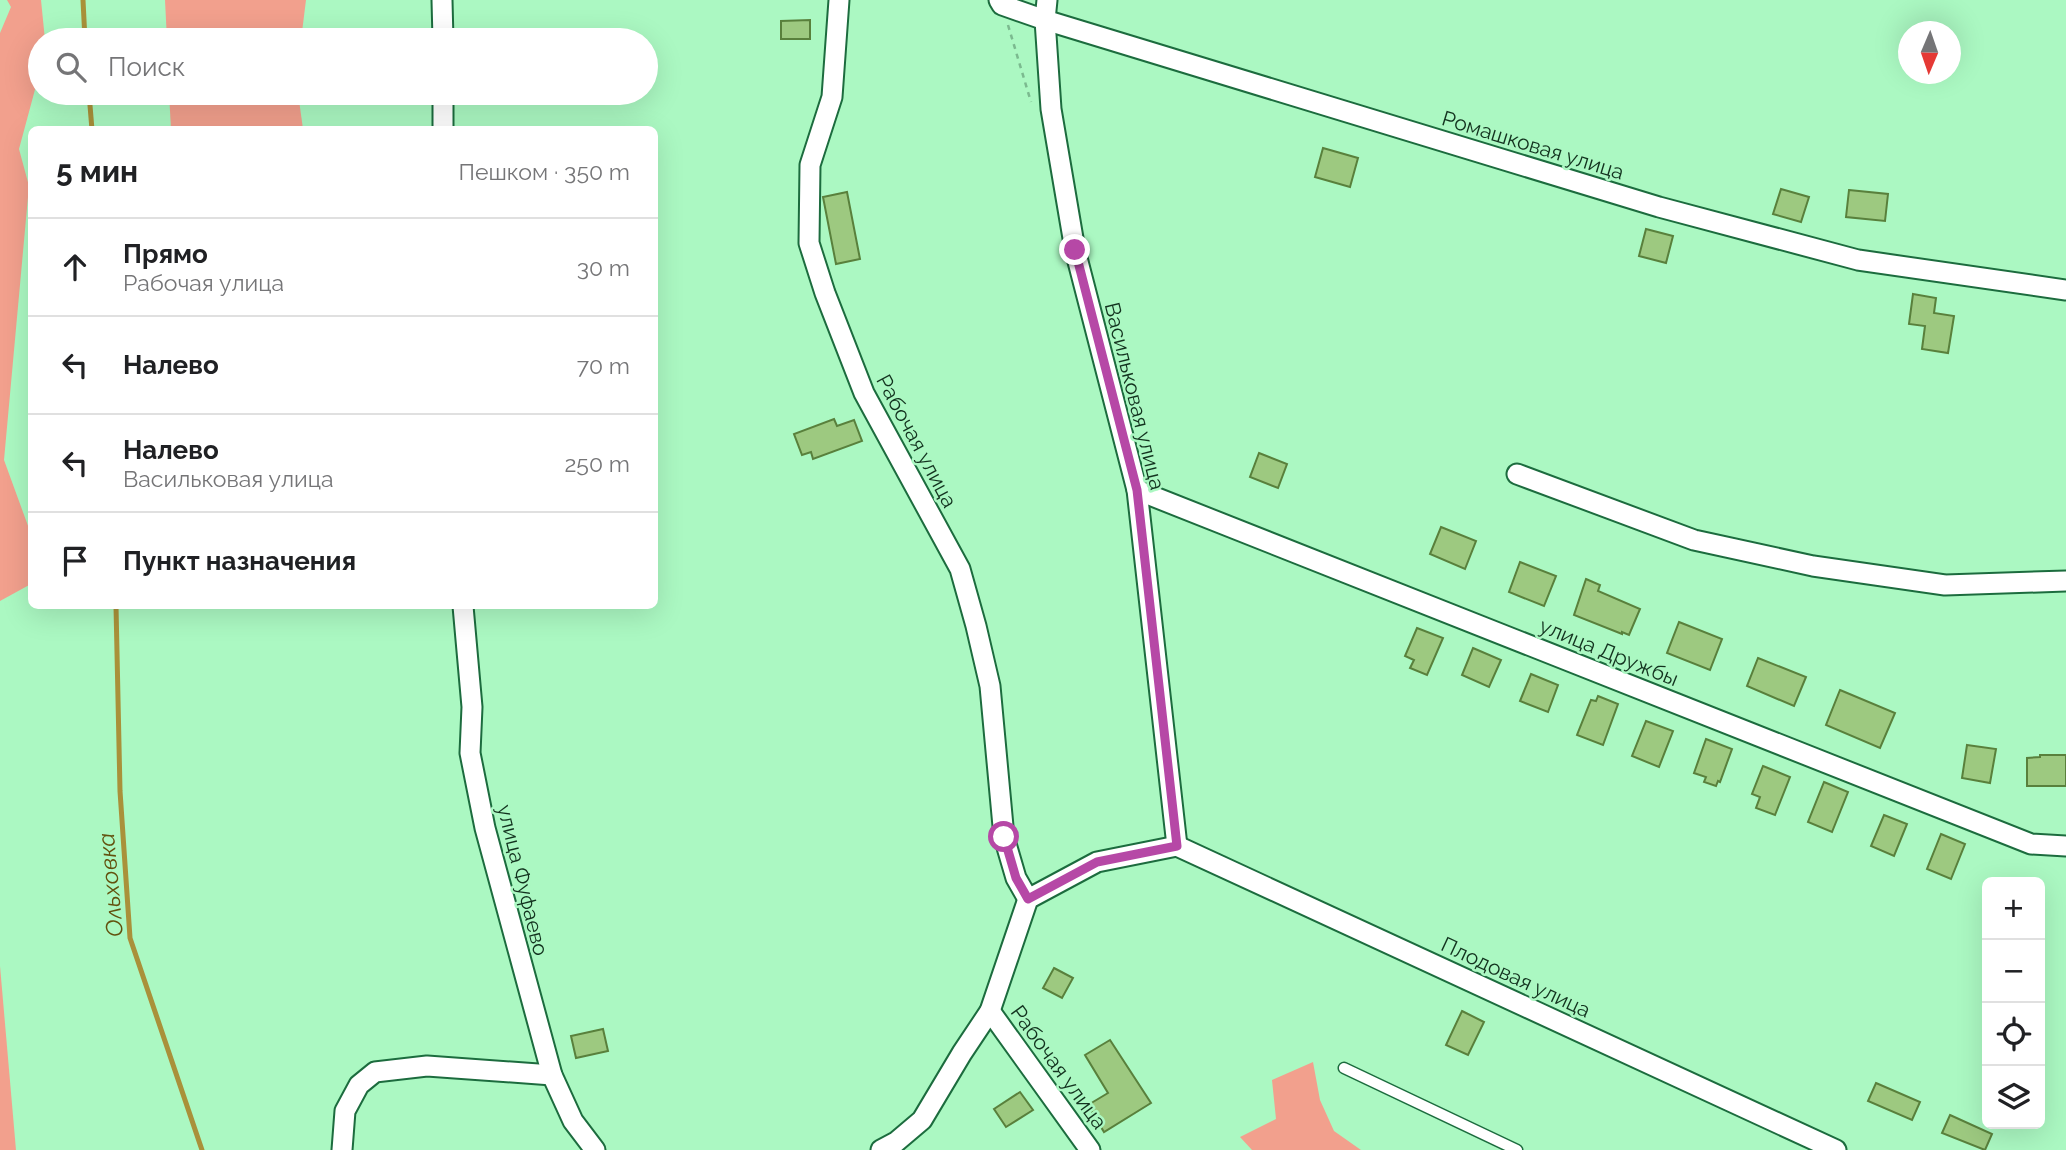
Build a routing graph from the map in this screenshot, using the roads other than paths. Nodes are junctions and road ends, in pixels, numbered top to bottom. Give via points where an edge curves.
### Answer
1 (442, 0) edge
2 (839, 0) edge
3 (999, 0) edge
4 (1047, 0) edge
5 (1045, 20) junction
6 (443, 28) edge
7 (443, 105) edge
8 (443, 126) edge
9 (2066, 290) edge
10 (1517, 474) dead end
11 (1137, 490) junction
12 (2066, 581) edge
13 (463, 609) edge
14 (1177, 846) junction
15 (2066, 846) edge
16 (1028, 899) junction
17 (990, 1011) junction
18 (1344, 1068) dead end
19 (552, 1075) junction
20 (342, 1150) edge
21 (595, 1150) edge
22 (881, 1150) edge
23 (1090, 1150) edge
24 (1517, 1150) edge
25 (1836, 1150) edge

1 - 6 street
2 - 16 street, Рабочая улица via 832,97 810,166 809,243 864,393 960,569 990,686 1004,837 1016,878
3 - 5 street, Ромашковая улица
4 - 5 street, Васильковая улица
5 - 9 street, Ромашковая улица via 1659,207 1845,257
5 - 11 street, Васильковая улица via 1051,109 1075,250
7 - 8 street
10 - 12 street via 1694,540 1813,566 1945,585
11 - 14 street, Васильковая улица
11 - 15 street, улица Дружбы via 2031,844
13 - 19 street, улица Фуфаево via 472,707 470,753 485,828
14 - 16 street via 1097,862
14 - 25 street, Плодовая улица
16 - 17 street
17 - 22 street via 922,1120
17 - 23 street, Рабочая улица
18 - 24 lane
19 - 20 street via 427,1066 375,1072 359,1084 345,1111
19 - 21 street, улица Фуфаево via 573,1121

